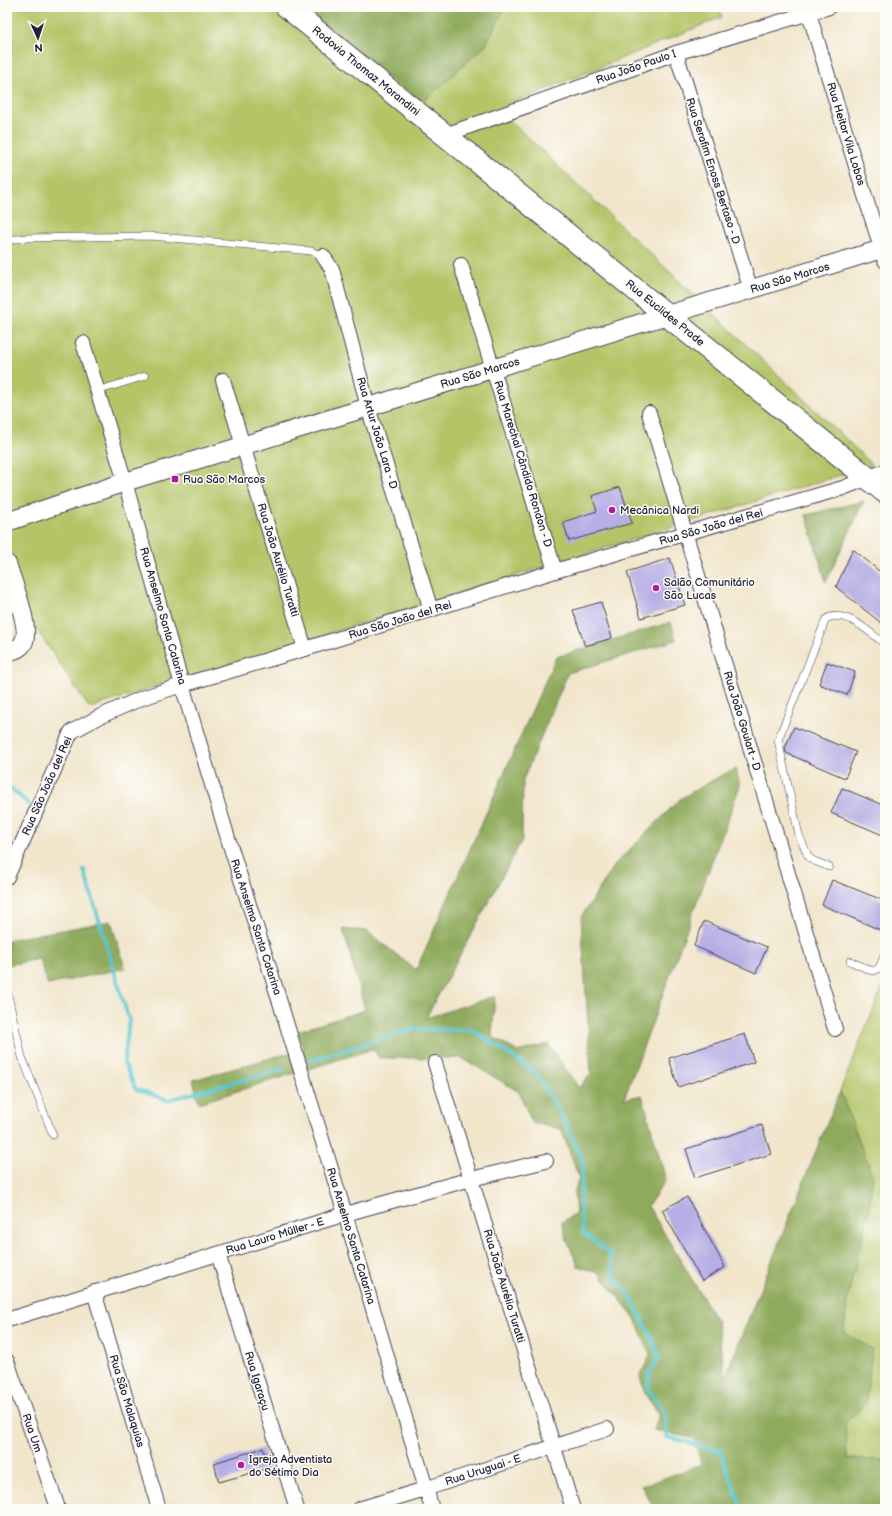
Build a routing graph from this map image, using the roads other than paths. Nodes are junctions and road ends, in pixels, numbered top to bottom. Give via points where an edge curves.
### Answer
1 (287, 7) edge
2 (829, 7) edge
3 (808, 10) edge
4 (676, 53) junction
5 (445, 135) junction
6 (7, 240) edge
7 (884, 253) edge
8 (323, 256) joint
9 (461, 265) dead end
10 (750, 290) junction
11 (668, 315) junction
12 (83, 343) dead end
13 (493, 369) junction
14 (145, 376) dead end
15 (223, 380) dead end
16 (97, 391) junction
17 (368, 407) junction
18 (649, 413) dead end
19 (243, 446) junction
20 (880, 480) edge
21 (125, 482) junction
22 (7, 522) edge
23 (685, 534) junction
24 (7, 564) edge
25 (555, 571) junction
26 (431, 610) junction
27 (885, 644) edge
28 (305, 649) junction
29 (7, 652) edge
30 (182, 685) junction
31 (829, 867) dead end
32 (7, 877) edge
33 (885, 952) edge
34 (850, 961) dead end
35 (7, 991) edge
36 (835, 1029) dead end
37 (435, 1063) dead end
38 (53, 1135) dead end
39 (546, 1161) dead end
40 (471, 1179) junction
41 (344, 1214) junction
42 (218, 1254) junction
43 (94, 1292) junction
44 (7, 1320) edge
45 (7, 1362) edge
46 (608, 1429) dead end
47 (554, 1447) junction
48 (425, 1489) junction
49 (54, 1508) edge
50 (159, 1509) edge
51 (297, 1509) edge
52 (359, 1509) edge
53 (432, 1509) edge
54 (573, 1509) edge

1 - 5 main road, Rodovia Thomaz Morandini
2 - 3 street, Rua João Paulo I
3 - 4 street, Rua João Paulo I
3 - 7 street, Rua Heitor Vila Lobos
4 - 5 street, Rua João Paulo I
4 - 10 street, Rua Serafim Enoss Bertaso - D
5 - 11 main road, Rua Euclides Prade
6 - 8 lane via 150,236 311,251
7 - 10 street, Rua São Marcos
8 - 17 street, Rua Artur João Lara - D via 332,269
9 - 13 street, Rua Marechal Cândido Rondon - D
10 - 11 street, Rua São Marcos
11 - 13 street, Rua São Marcos
11 - 20 main road, Rua Euclides Prade
12 - 16 street, Rua Anselmo Santa Catarina
13 - 17 street, Rua São Marcos
13 - 25 street, Rua Marechal Cândido Rondon - D
14 - 16 lane
15 - 19 street, Rua João Aurélio Turatti
16 - 21 street, Rua Anselmo Santa Catarina
17 - 19 street, Rua São Marcos
17 - 26 street, Rua Artur João Lara - D
18 - 23 street, Rua João Goulart - D
19 - 21 street, Rua São Marcos
19 - 28 street, Rua João Aurélio Turatti
20 - 23 street, Rua São João del Rei via 843,488
21 - 22 street, Rua São Marcos
21 - 30 street, Rua Anselmo Santa Catarina
23 - 25 street, Rua São João del Rei
23 - 36 street, Rua João Goulart - D
24 - 29 street via 26,626 26,639 23,644
25 - 26 street, Rua São João del Rei
26 - 28 street, Rua São João del Rei
27 - 31 lane via 852,620 840,616 826,619 778,740 799,835 808,856
28 - 30 street, Rua São João del Rei
30 - 32 street, Rua São João del Rei via 135,701 71,732
30 - 41 street, Rua Anselmo Santa Catarina
33 - 34 lane via 876,971 872,972
35 - 38 lane via 22,1057
37 - 40 street, Rua João Aurélio Turatti
39 - 40 street, Rua Lauro Müller - E
40 - 41 street, Rua Lauro Müller - E
40 - 47 street, Rua João Aurélio Turatti
41 - 42 street, Rua Lauro Müller - E
41 - 48 street, Rua Anselmo Santa Catarina
42 - 43 street, Rua Lauro Müller - E
42 - 51 street, Rua Igaraçu
43 - 44 street, Rua Lauro Müller - E
43 - 50 street, Rua São Malaquias
45 - 49 street, Rua Um
46 - 47 street, Rua Uruguai - E
47 - 48 street, Rua Uruguai - E
47 - 54 street, Rua João Aurélio Turatti
48 - 52 street, Rua Uruguai - E
48 - 53 street, Rua Anselmo Santa Catarina

